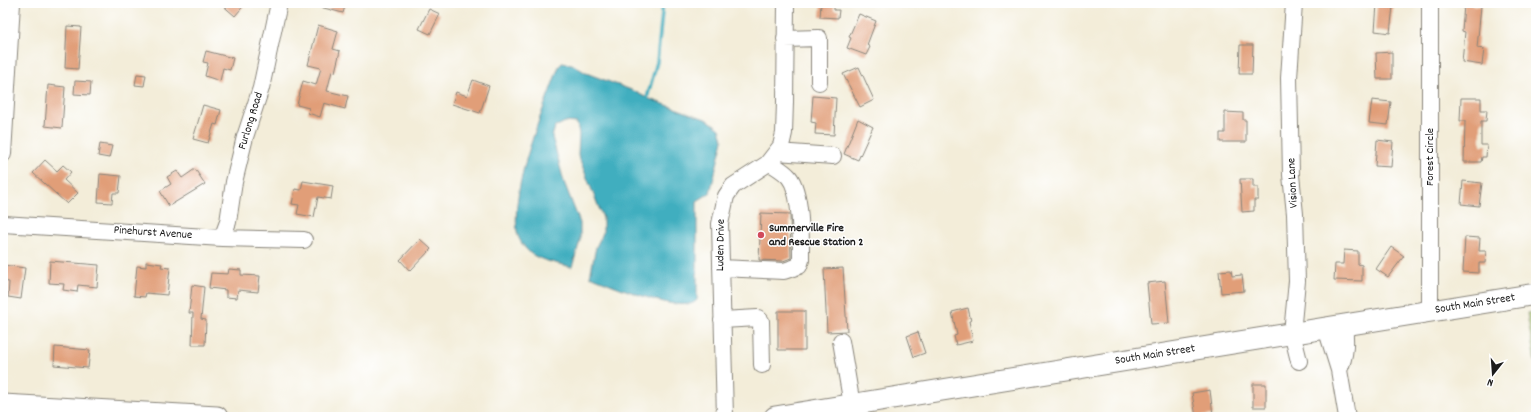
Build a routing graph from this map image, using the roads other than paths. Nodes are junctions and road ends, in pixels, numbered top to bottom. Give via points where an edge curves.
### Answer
1 (12, 3) edge
2 (279, 3) edge
3 (786, 3) edge
4 (1294, 3) edge
5 (1430, 3) edge
6 (785, 39) junction
7 (819, 82) dead end
8 (3, 154) edge
9 (833, 156) dead end
10 (773, 157) junction
11 (3, 224) edge
12 (222, 238) junction
13 (304, 240) dead end
14 (721, 268) junction
15 (1536, 294) edge
16 (1430, 311) junction
17 (722, 320) junction
18 (1335, 326) junction
19 (1292, 333) junction
20 (841, 341) dead end
21 (1300, 362) dead end
22 (762, 365) dead end
23 (3, 405) edge
24 (852, 405) junction
25 (102, 414) edge
26 (138, 415) edge
27 (188, 416) edge
28 (217, 417) edge
29 (725, 417) edge
30 (775, 417) edge
31 (1347, 417) edge

1 - 8 street
2 - 12 street, Furlong Road via 261,88 245,137 228,222
3 - 6 street
4 - 19 street, Vision Lane via 1289,78 1297,281
5 - 16 street, Forest Circle
6 - 7 street via 819,38
6 - 10 street via 784,133 781,146
9 - 10 street
10 - 14 street, Luden Drive via 733,186 726,196 720,224
10 - 14 street via 793,185 800,216 799,266 784,271
11 - 12 street, Pinehurst Avenue
12 - 13 street, Pinehurst Avenue
14 - 17 street, Luden Drive
15 - 16 main road, South Main Street
16 - 18 main road, South Main Street
17 - 22 street via 758,318 761,321
17 - 29 street, Luden Drive
18 - 19 main road, South Main Street
18 - 31 street via 1345,350 1339,370
19 - 21 street, Vision Lane
19 - 24 main road, South Main Street
20 - 24 street
23 - 25 main road
24 - 30 main road, South Main Street
25 - 26 main road
26 - 27 main road
27 - 28 main road

